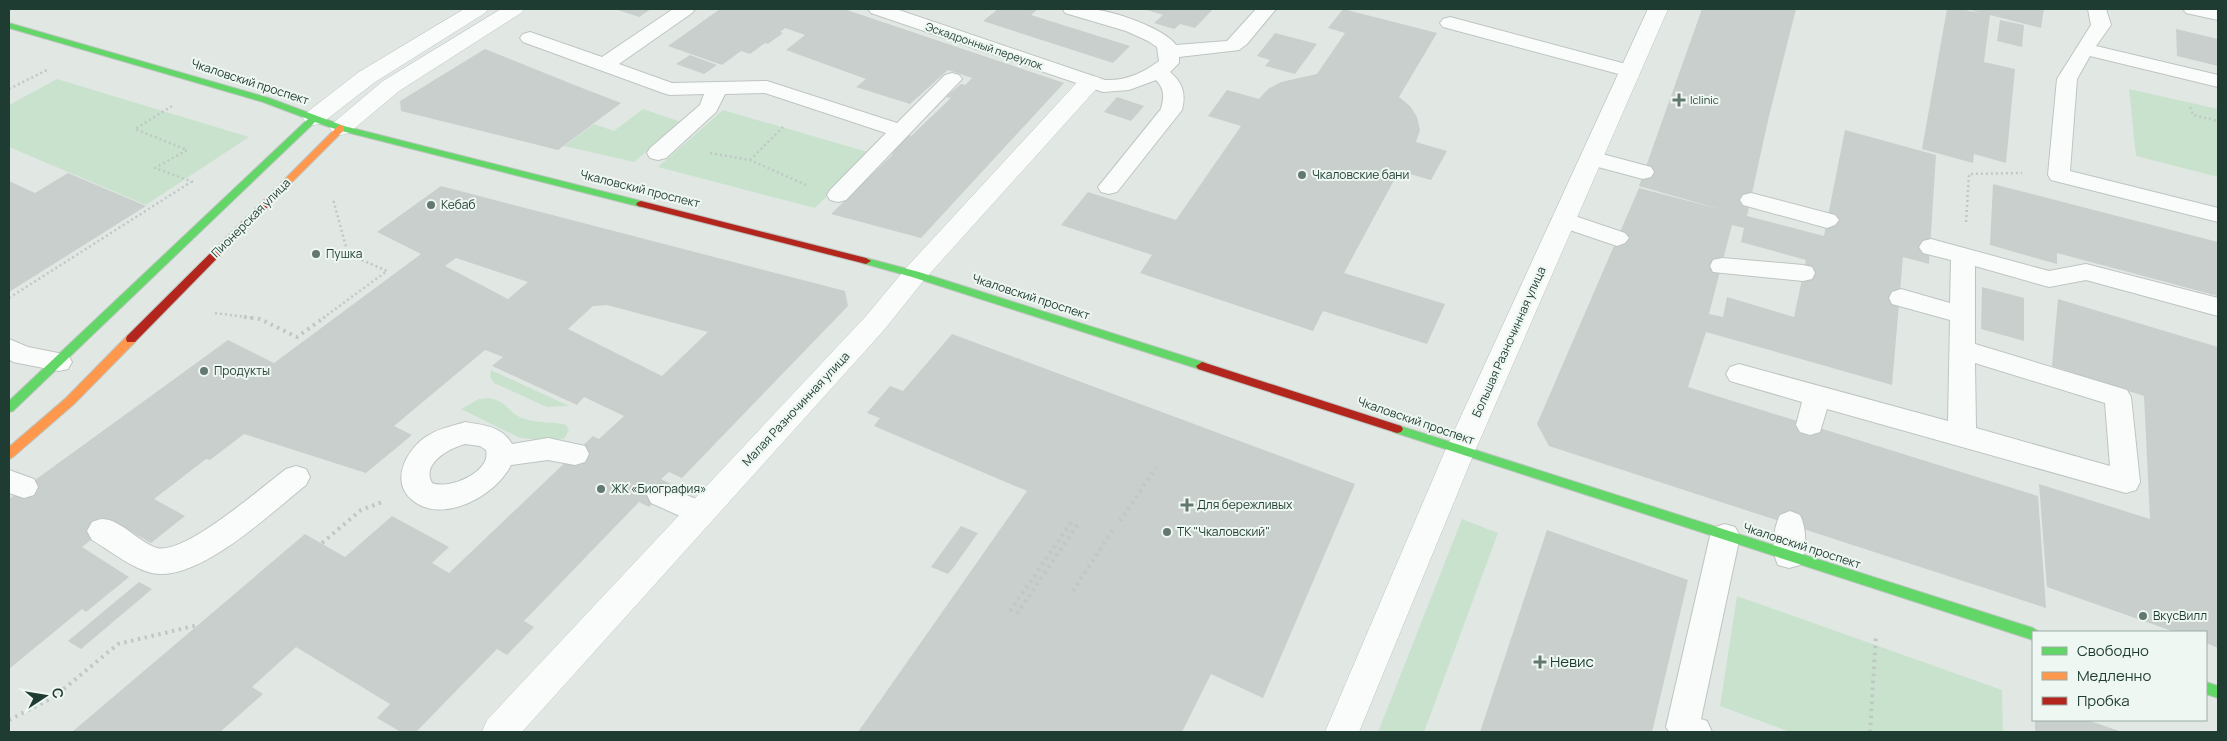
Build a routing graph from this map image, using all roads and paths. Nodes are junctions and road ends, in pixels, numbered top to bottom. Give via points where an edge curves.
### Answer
1 (478, 9) edge
2 (514, 9) edge
3 (685, 9) edge
4 (878, 9) edge
5 (1072, 9) edge
6 (1266, 9) edge
7 (1658, 9) edge
8 (2097, 9) edge
9 (2193, 9) edge
10 (2218, 14) edge
11 (1450, 23) dead end
12 (9, 25) edge
13 (530, 38) dead end
14 (2084, 49) junction
15 (1170, 52) junction
16 (604, 65) junction
17 (48, 70) dead end
18 (1630, 71) junction
19 (1158, 72) junction
20 (952, 79) dead end
21 (2218, 81) edge
22 (1090, 82) junction
23 (717, 88) junction
24 (9, 89) edge
25 (809, 101) junction
26 (172, 105) dead end
27 (314, 118) junction
28 (341, 128) junction
29 (902, 131) junction
30 (658, 153) joint
31 (1591, 158) junction
32 (750, 160) junction
33 (1643, 172) dead end
34 (2059, 175) junction
35 (192, 182) junction
36 (198, 182) dead end
37 (1109, 187) dead end
38 (838, 195) joint
39 (333, 199) dead end
40 (1751, 200) dead end
41 (2218, 215) edge
42 (1563, 220) junction
43 (1827, 220) dead end
44 (1617, 238) dead end
45 (1931, 247) dead end
46 (1963, 255) junction
47 (1722, 266) dead end
48 (1803, 272) dead end
49 (915, 274) junction
50 (9, 298) edge
51 (1901, 298) dead end
52 (2218, 307) edge
53 (215, 313) dead end
54 (1964, 315) junction
55 (9, 348) edge
56 (1963, 350) junction
57 (59, 362) junction
58 (1739, 374) dead end
59 (1817, 396) junction
60 (9, 408) edge
61 (1810, 425) dead end
62 (1962, 435) junction
63 (1460, 451) junction
64 (9, 454) edge
65 (575, 454) dead end
66 (501, 456) junction
67 (1156, 468) dead end
68 (296, 477) dead end
69 (417, 488) junction
70 (661, 495) dead end
71 (700, 514) junction
72 (1072, 521) dead end
73 (1120, 521) dead end
74 (1790, 523) dead end
75 (1078, 524) dead end
76 (1113, 530) dead end
77 (102, 532) dead end
78 (1724, 536) junction
79 (322, 543) dead end
80 (1789, 556) junction
81 (1073, 591) dead end
82 (1010, 611) dead end
83 (1017, 614) dead end
84 (198, 625) dead end
85 (2032, 634) edge
86 (1876, 636) dead end
87 (9, 720) edge
88 (498, 732) edge
89 (1342, 732) edge
90 (1695, 732) edge
91 (1870, 732) edge

1 - 27 street via 367,77
2 - 28 street, Пионерская улица via 391,86
3 - 16 lane
4 - 22 lane, Эскадронный переулок
5 - 15 lane via 1145,32 1162,41
6 - 15 lane via 1232,46
7 - 18 street, Большая Разночинная улица
8 - 14 lane via 2100,26
9 - 10 lane
11 - 18 lane
12 - 27 street, Чкаловский проспект via 166,69
13 - 16 lane
14 - 21 lane
14 - 34 lane via 2067,79
15 - 19 lane via 1169,63
16 - 23 lane via 670,89
17 - 24 path
18 - 31 street, Большая Разночинная улица
19 - 22 lane, Эскадронный переулок via 1114,88
19 - 37 lane via 1173,87 1175,98 1171,110
20 - 29 lane
22 - 49 street, Малая Разночинная улица
23 - 25 lane via 767,87
23 - 30 lane via 709,108
25 - 29 lane
25 - 32 path
26 - 35 path via 135,129 187,150 155,168
27 - 28 street, Чкаловский проспект
27 - 57 street
28 - 49 street, Чкаловский проспект
28 - 64 street, Пионерская улица via 70,401
29 - 38 lane
30 - 32 path via 720,153
31 - 33 lane
31 - 42 street, Большая Разночинная улица
32 - 38 path via 810,187
34 - 41 lane
34 - 46 path via 1969,174
35 - 36 path
35 - 50 path
39 - 53 path via 348,254 387,271 296,337 260,319
40 - 43 lane
42 - 44 lane
42 - 63 street, Большая Разночинная улица
45 - 46 lane
46 - 52 lane via 2049,279 2086,272
46 - 54 lane
47 - 48 lane
49 - 63 street, Чкаловский проспект
49 - 71 street, Малая Разночинная улица via 875,323
51 - 54 lane
54 - 56 lane
55 - 57 lane via 22,355
56 - 62 lane
56 - 62 lane via 2118,396 2126,482
57 - 60 street
58 - 59 lane
59 - 61 lane
59 - 62 lane
63 - 78 street, Чкаловский проспект
63 - 89 street, Большая Разночинная улица
65 - 66 lane via 548,449
66 - 69 lane via 497,468 474,489 441,497
66 - 69 lane via 492,437 480,433 450,437 423,455 413,478
67 - 73 path
68 - 77 lane via 209,544 183,558 154,561
69 - 79 path via 361,510
70 - 71 lane
71 - 88 street, Малая Разночинная улица
72 - 82 path
74 - 80 lane
75 - 83 path
76 - 81 path
78 - 80 street, Чкаловский проспект
78 - 90 lane via 1683,727
80 - 85 street, Чкаловский проспект
84 - 87 path via 118,644 54,697
86 - 91 path

